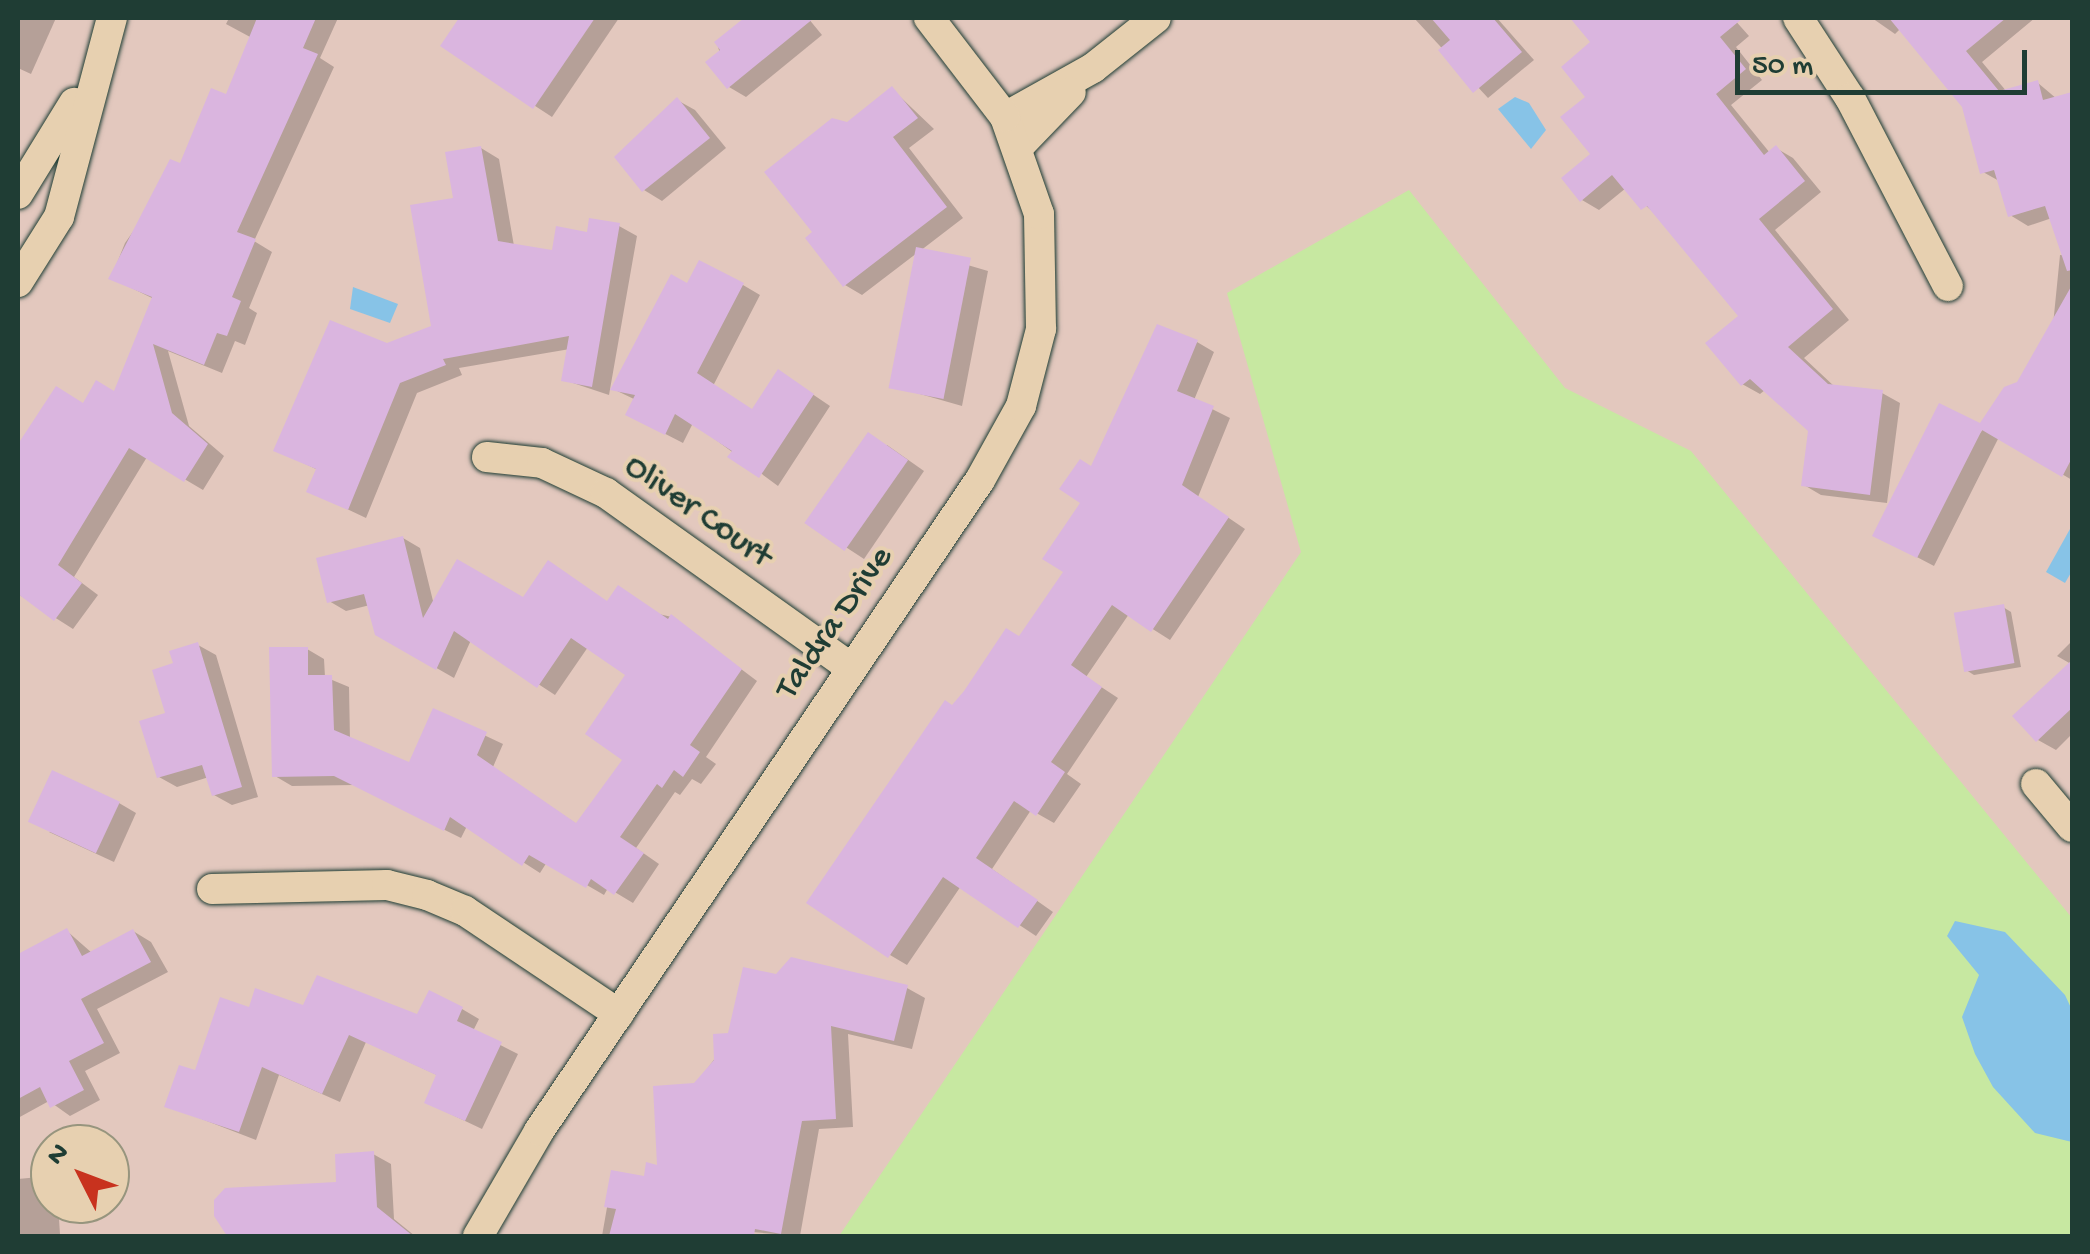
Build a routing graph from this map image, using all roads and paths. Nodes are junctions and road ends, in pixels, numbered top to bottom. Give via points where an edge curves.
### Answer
1 (112, 18) edge
2 (929, 18) edge
3 (1156, 18) edge
4 (1798, 18) edge
5 (96, 61) junction
6 (1093, 68) junction
7 (1005, 117) junction
8 (1018, 147) junction
9 (18, 194) edge
10 (18, 282) edge
11 (1948, 286) dead end
12 (486, 457) dead end
13 (850, 667) junction
14 (2036, 784) dead end
15 (2072, 827) edge
16 (212, 889) dead end
17 (619, 1014) junction
18 (478, 1236) edge

1 - 5 street
2 - 7 street, Taldra Drive
3 - 6 street
4 - 11 street via 1850,98
5 - 9 street
5 - 10 street via 58,217
6 - 7 street
6 - 8 street
7 - 8 street, Taldra Drive
8 - 13 street, Taldra Drive via 1044,253 1041,329 1020,406 980,480
12 - 13 street, Oliver Court via 542,463 606,493
13 - 17 street, Taldra Drive
14 - 15 street
16 - 17 street via 387,886 427,895 465,912
17 - 18 street, Taldra Drive via 506,1182

